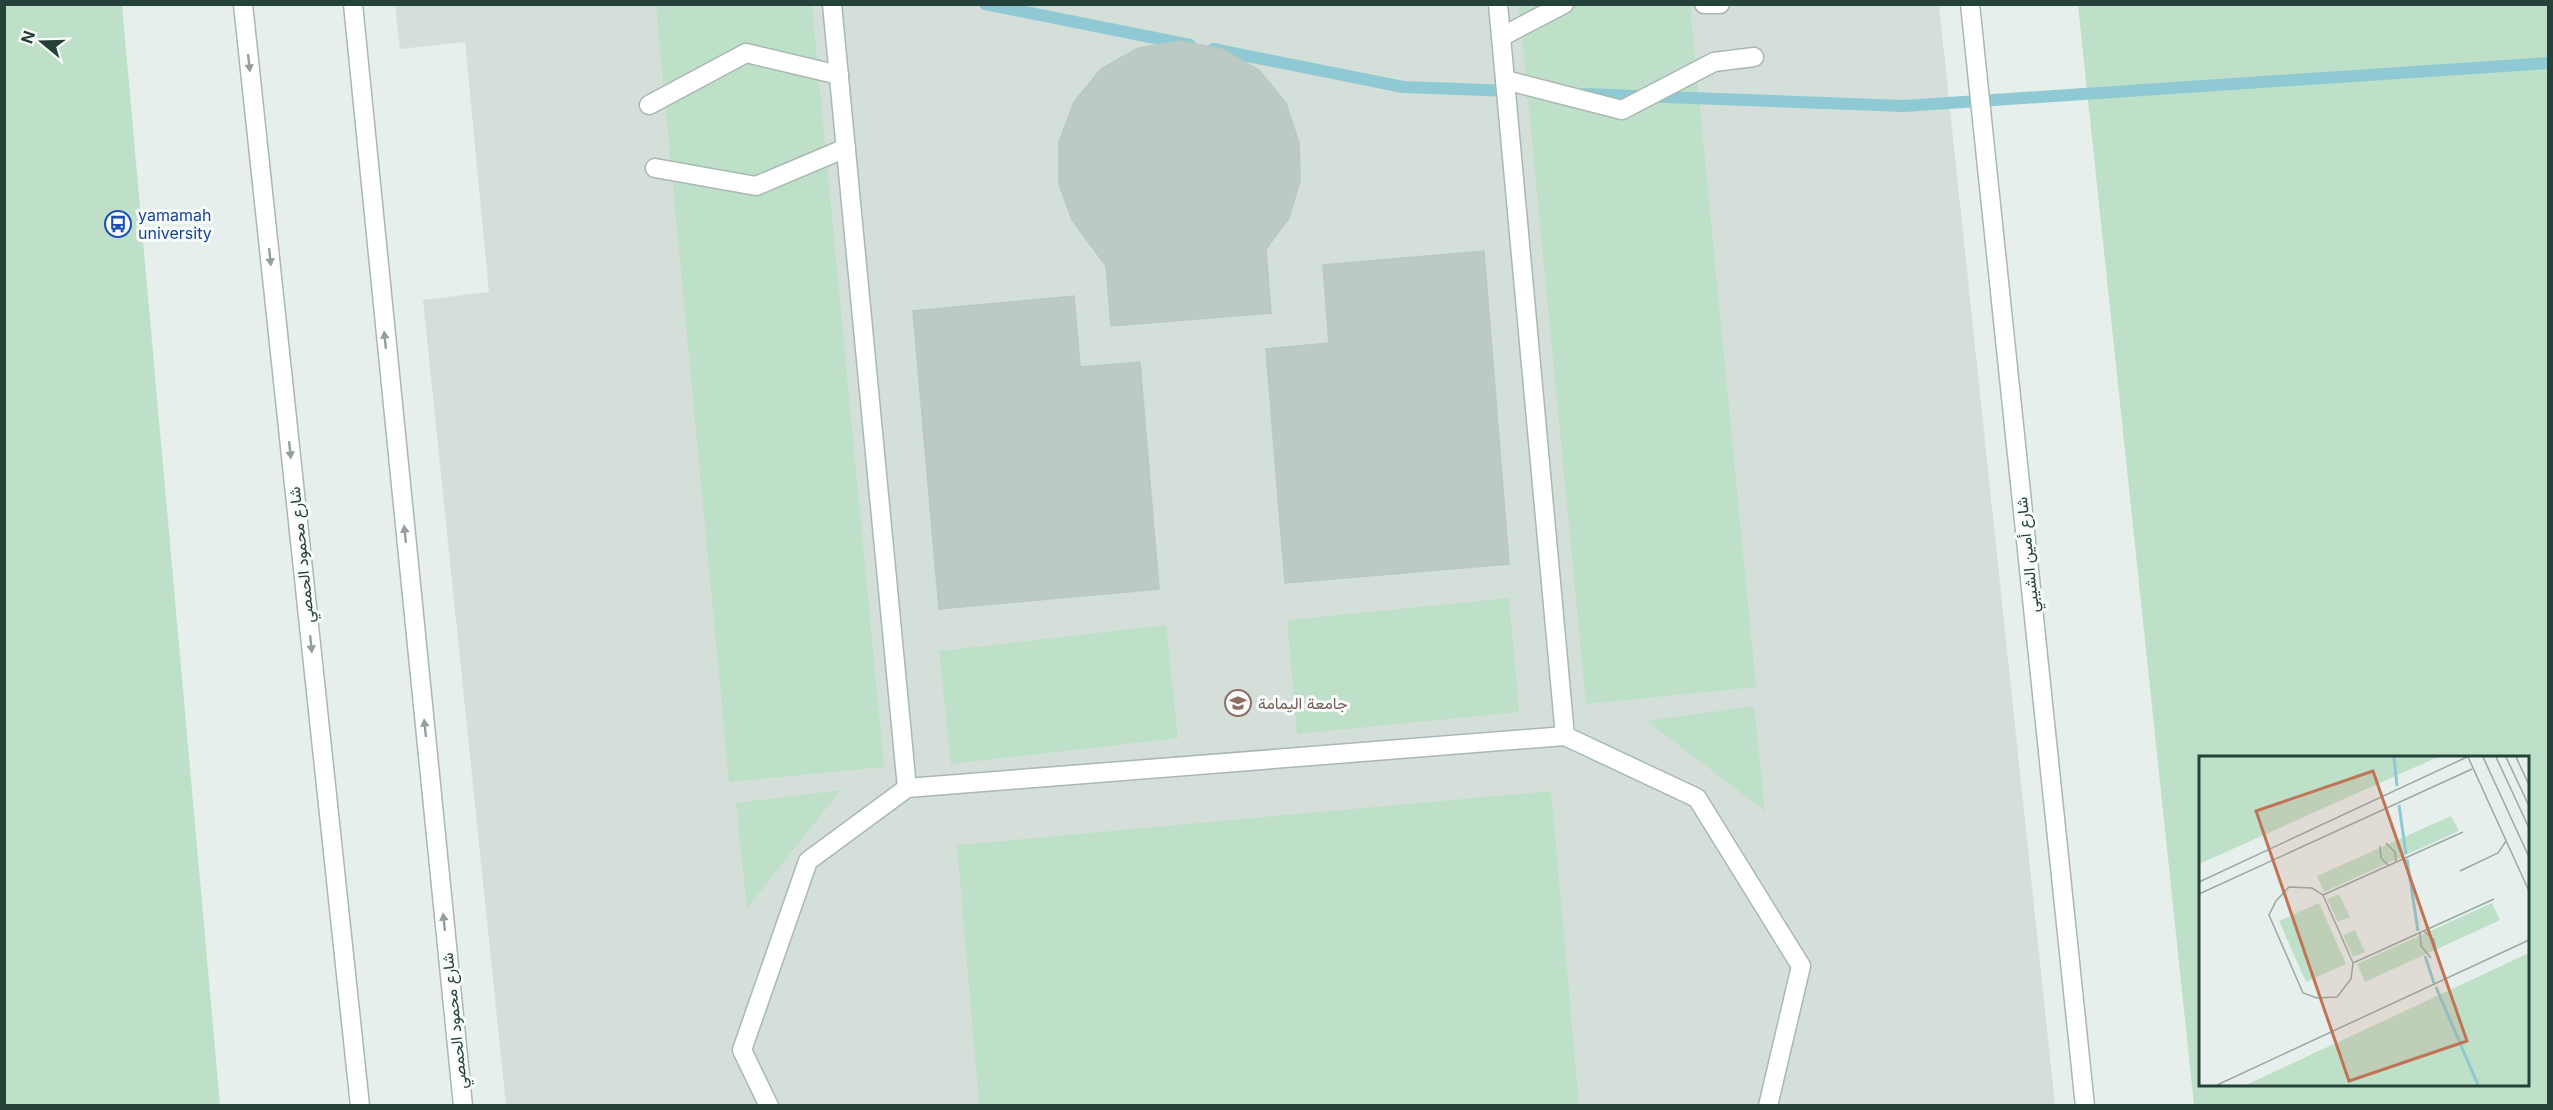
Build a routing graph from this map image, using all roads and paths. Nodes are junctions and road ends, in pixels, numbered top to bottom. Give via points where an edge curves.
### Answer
1 (243, 4) edge
2 (353, 4) edge
3 (832, 4) edge
4 (1498, 4) edge
5 (1564, 4) edge
6 (1704, 4) edge
7 (1720, 4) edge
8 (1970, 4) edge
9 (1502, 37) junction
10 (1754, 57) dead end
11 (839, 75) junction
12 (1505, 80) junction
13 (649, 105) dead end
14 (846, 148) junction
15 (655, 168) dead end
16 (1565, 736) junction
17 (907, 788) junction
18 (360, 1106) edge
19 (463, 1106) edge
20 (769, 1106) edge
21 (1768, 1106) edge
22 (2085, 1106) edge

1 -> 18 street, شارع محمود الحمصي
19 -> 2 street, شارع محمود الحمصي
3 - 11 street
4 - 9 street
5 - 9 street
6 - 7 street
8 - 22 street, شارع أمين الشيبي
9 - 12 street
10 - 12 street via 1714,63 1622,110
11 - 13 street via 746,53
11 - 14 street
12 - 16 street
14 - 15 street via 756,186
14 - 17 street
16 - 17 street
16 - 21 street via 1697,798 1801,966
17 - 20 street via 808,861 742,1050

